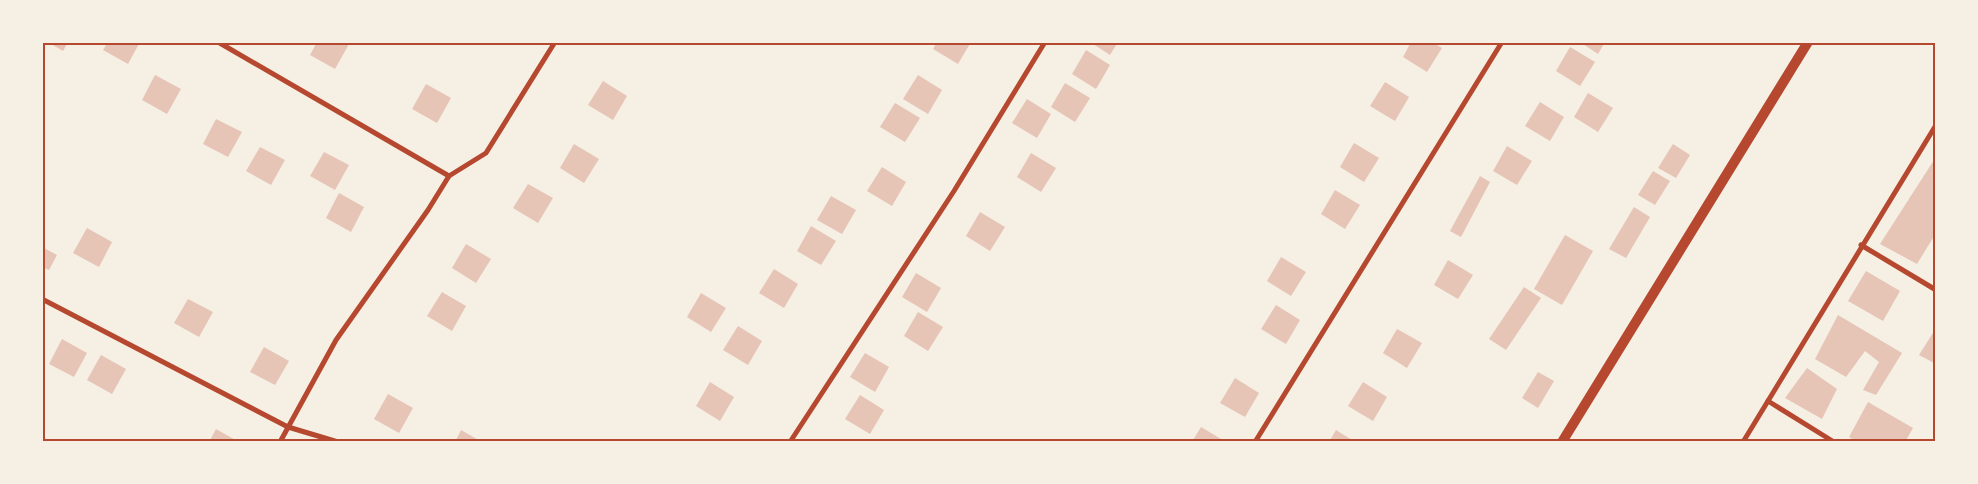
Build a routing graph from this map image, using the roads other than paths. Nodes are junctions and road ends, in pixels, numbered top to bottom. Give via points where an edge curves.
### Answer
1 (218, 42) edge
2 (554, 42) edge
3 (1045, 42) edge
4 (1502, 42) edge
5 (1808, 42) edge
6 (1936, 125) edge
7 (449, 176) junction
8 (1861, 245) junction
9 (1936, 290) edge
10 (42, 298) edge
11 (1768, 401) junction
12 (288, 427) junction
13 (280, 442) edge
14 (338, 442) edge
15 (790, 442) edge
16 (1254, 442) edge
17 (1562, 442) edge
18 (1743, 442) edge
19 (1834, 442) edge

1 - 7 street
2 - 7 street via 486,153
3 - 15 street via 954,190
4 - 16 street
5 - 17 main road
6 - 8 street
7 - 12 street via 336,340
8 - 9 street
8 - 11 street
10 - 12 street
11 - 18 street
11 - 19 street
12 - 13 street
12 - 14 street

